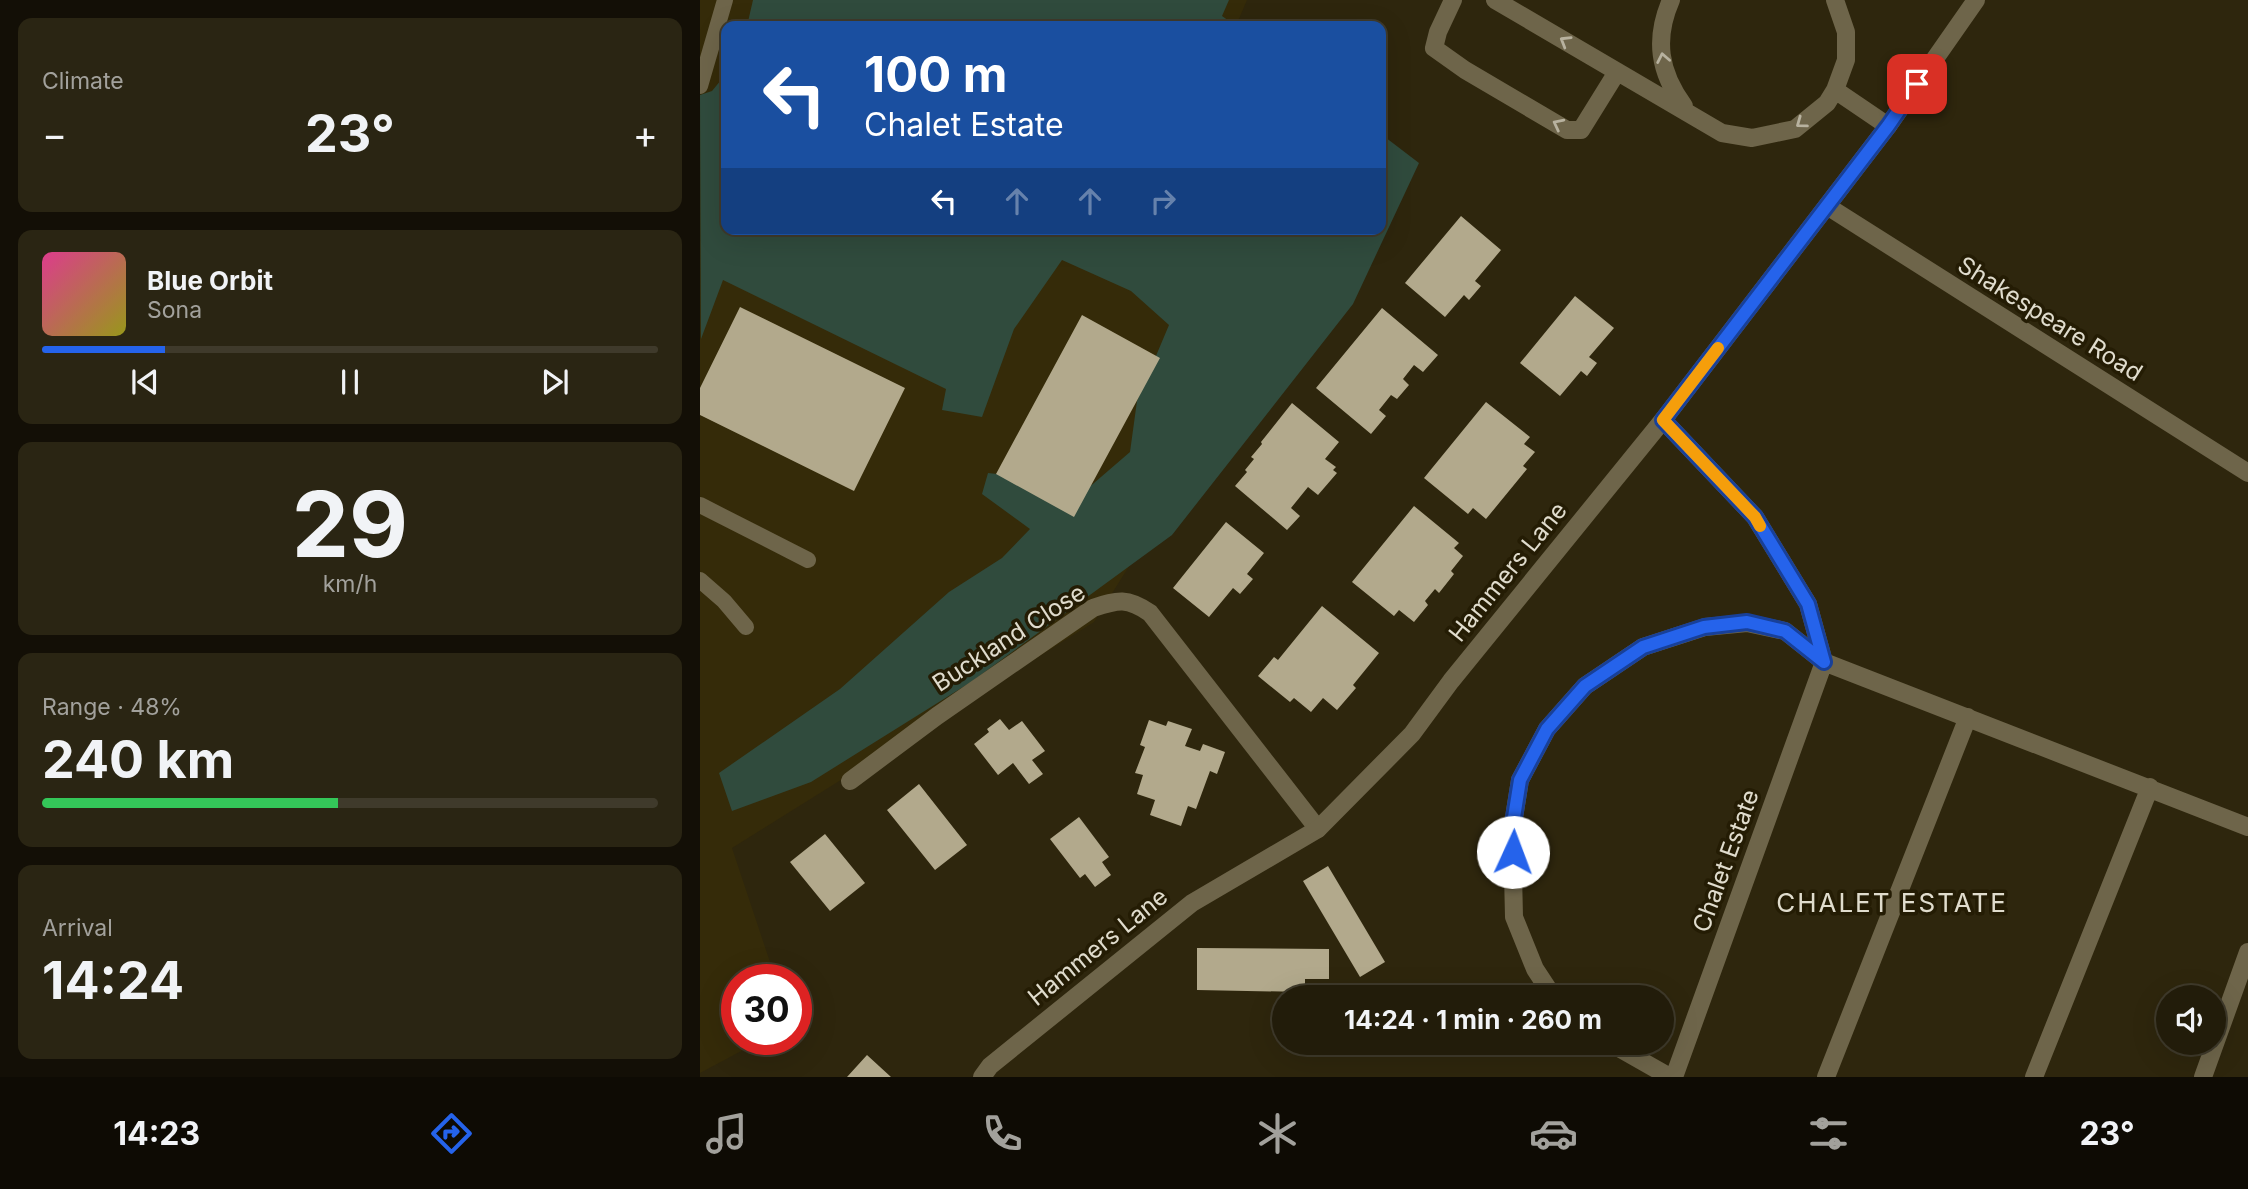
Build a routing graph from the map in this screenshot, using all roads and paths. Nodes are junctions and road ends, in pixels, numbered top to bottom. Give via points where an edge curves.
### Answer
1 (725, 0) edge
2 (1453, 0) edge
3 (1495, 0) edge
4 (1671, 0) edge
5 (1835, 0) edge
6 (1976, 0) edge
7 (1617, 72) junction
8 (700, 86) edge
9 (1835, 90) junction
10 (1688, 111) junction
11 (1888, 126) junction
12 (1826, 206) junction
13 (1663, 420) junction
14 (2248, 473) edge
15 (700, 506) edge
16 (808, 560) dead end
17 (700, 580) edge
18 (746, 627) dead end
19 (1824, 662) junction
20 (1968, 717) junction
21 (850, 781) dead end
22 (2150, 787) junction
23 (2248, 827) edge
24 (1318, 829) junction
25 (2248, 952) edge
26 (1545, 985) edge
27 (1632, 1055) edge
28 (982, 1077) edge
29 (1672, 1077) edge
30 (1826, 1077) edge
31 (2034, 1077) edge
32 (2203, 1077) edge

1 - 8 lane
7 -> 2 street via 1581,130 1567,130 1434,48
7 -> 3 street
10 -> 4 street via 1669,85 1660,50
5 - 9 street via 1846,33 1846,60
6 - 11 street, Hammers Lane
7 - 10 street
9 -> 10 street via 1827,103 1794,129 1752,138 1722,133
9 - 11 street
11 - 12 street, Hammers Lane
12 - 13 street, Hammers Lane
12 - 14 street, Shakespeare Road
13 - 19 street via 1755,517 1808,604
13 - 24 street, Hammers Lane via 1412,734
15 - 16 lane
17 - 18 lane
19 - 20 street
19 - 26 street via 1785,631 1747,622 1704,627 1643,647 1585,686 1547,729 1520,780 1512,830 1514,917
19 - 29 street, Chalet Estate
20 - 22 street
20 - 30 street
21 - 24 street, Buckland Close via 1093,608 1120,600 1150,613
22 - 23 street
22 - 31 street
24 - 28 street, Hammers Lane via 1192,903
25 - 32 street
27 - 29 street, Chalet Estate

